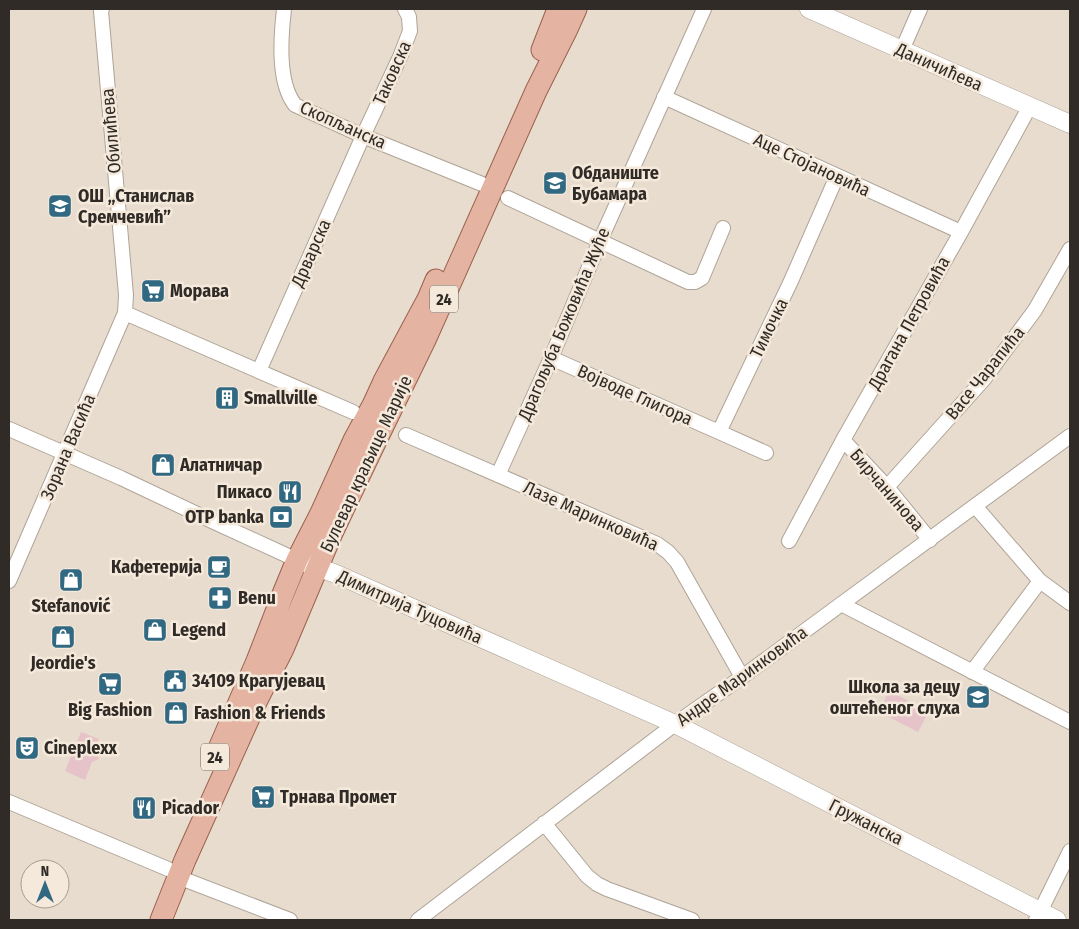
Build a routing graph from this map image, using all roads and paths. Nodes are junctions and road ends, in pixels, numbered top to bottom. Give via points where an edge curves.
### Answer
1 (284, 9) edge
2 (405, 9) edge
3 (558, 9) edge
4 (576, 9) edge
5 (704, 9) edge
6 (809, 9) edge
7 (920, 9) edge
8 (100, 10) edge
9 (902, 50) junction
10 (664, 97) junction
11 (1030, 106) junction
12 (1070, 124) edge
13 (363, 136) junction
14 (837, 176) junction
15 (482, 184) junction
16 (508, 198) dead end
17 (724, 228) dead end
18 (961, 232) junction
19 (600, 241) junction
20 (1070, 249) edge
21 (125, 313) junction
22 (551, 358) junction
23 (259, 371) junction
24 (353, 412) dead end
25 (9, 429) edge
26 (719, 432) junction
27 (406, 434) dead end
28 (1070, 436) edge
29 (843, 440) junction
30 (65, 454) junction
31 (766, 454) dead end
32 (498, 475) junction
33 (887, 487) junction
34 (975, 506) junction
35 (930, 540) junction
36 (789, 541) dead end
37 (297, 560) junction
38 (318, 567) junction
39 (9, 581) edge
40 (1040, 581) junction
41 (1070, 603) edge
42 (841, 604) junction
43 (972, 672) junction
44 (742, 677) junction
45 (1070, 722) edge
46 (675, 724) junction
47 (9, 802) edge
48 (544, 823) junction
49 (1070, 851) edge
50 (173, 873) junction
51 (1038, 916) edge
52 (146, 920) edge
53 (161, 920) edge
54 (290, 920) edge
55 (418, 920) edge
56 (692, 920) edge
57 (1056, 920) edge

1 - 13 street, Скопљанска via 281,57 290,100
2 - 13 street, Таковска via 410,31
3 - 15 main road, Булевар краљице Марије / 24
4 - 38 main road, Булевар краљице Марије / 24
5 - 10 street, Драгољуба Божовића Жуће
6 - 9 street, Даничићева
7 - 9 street
8 - 21 street, Обилићева
9 - 11 street, Даничићева
10 - 14 street, Аце Стојановића
10 - 19 street, Драгољуба Божовића Жуће
11 - 12 street, Даничићева
11 - 18 street, Драгана Петровића
13 - 15 street, Скопљанска
13 - 23 street, Дрварска
14 - 18 street, Аце Стојановића
14 - 26 street, Тимочка via 792,281
15 - 37 main road, Булевар краљице Марије / 24
16 - 19 street
17 - 19 street via 702,278 695,282 688,282
18 - 29 street, Драгана Петровића
19 - 22 street, Драгољуба Божовића Жуће
20 - 33 street, Васе Чарапића via 1035,310 996,364
21 - 23 street
21 - 30 street, Зорана Васића
22 - 26 street, Војводе Глигора
22 - 32 street, Драгољуба Божовића Жуће
23 - 24 street
25 - 30 street, Димитрија Туцовића
26 - 31 street
27 - 32 street, Лазе Маринковића
28 - 34 street, Андре Маринковића
29 - 33 street, Бирчанинова
29 - 36 street, Драгана Петровића
30 - 37 street, Димитрија Туцовића
30 - 39 street, Зорана Васића
32 - 44 street, Лазе Маринковића via 657,544 668,552 677,562
33 - 35 street, Бирчанинова
34 - 35 street, Андре Маринковића
34 - 40 street
35 - 42 street, Андре Маринковића
37 - 38 street, Димитрија Туцовића
37 - 50 main road, Булевар краљице Марије / 24
38 - 46 street, Димитрија Туцовића
38 - 50 main road, Булевар краљице Марије / 24 via 283,649
40 - 41 street
40 - 43 street
42 - 43 street
42 - 44 street, Андре Маринковића
43 - 45 street
44 - 46 street, Андре Маринковића
46 - 48 street, Андре Маринковића
46 - 51 street, Гружанска
47 - 50 street
48 - 55 street, Андре Маринковића
48 - 56 street via 597,884
49 - 51 street
50 - 52 main road, Булевар краљице Марије / 24
50 - 53 main road, Булевар краљице Марије / 24
50 - 54 street
51 - 57 street, Гружанска

